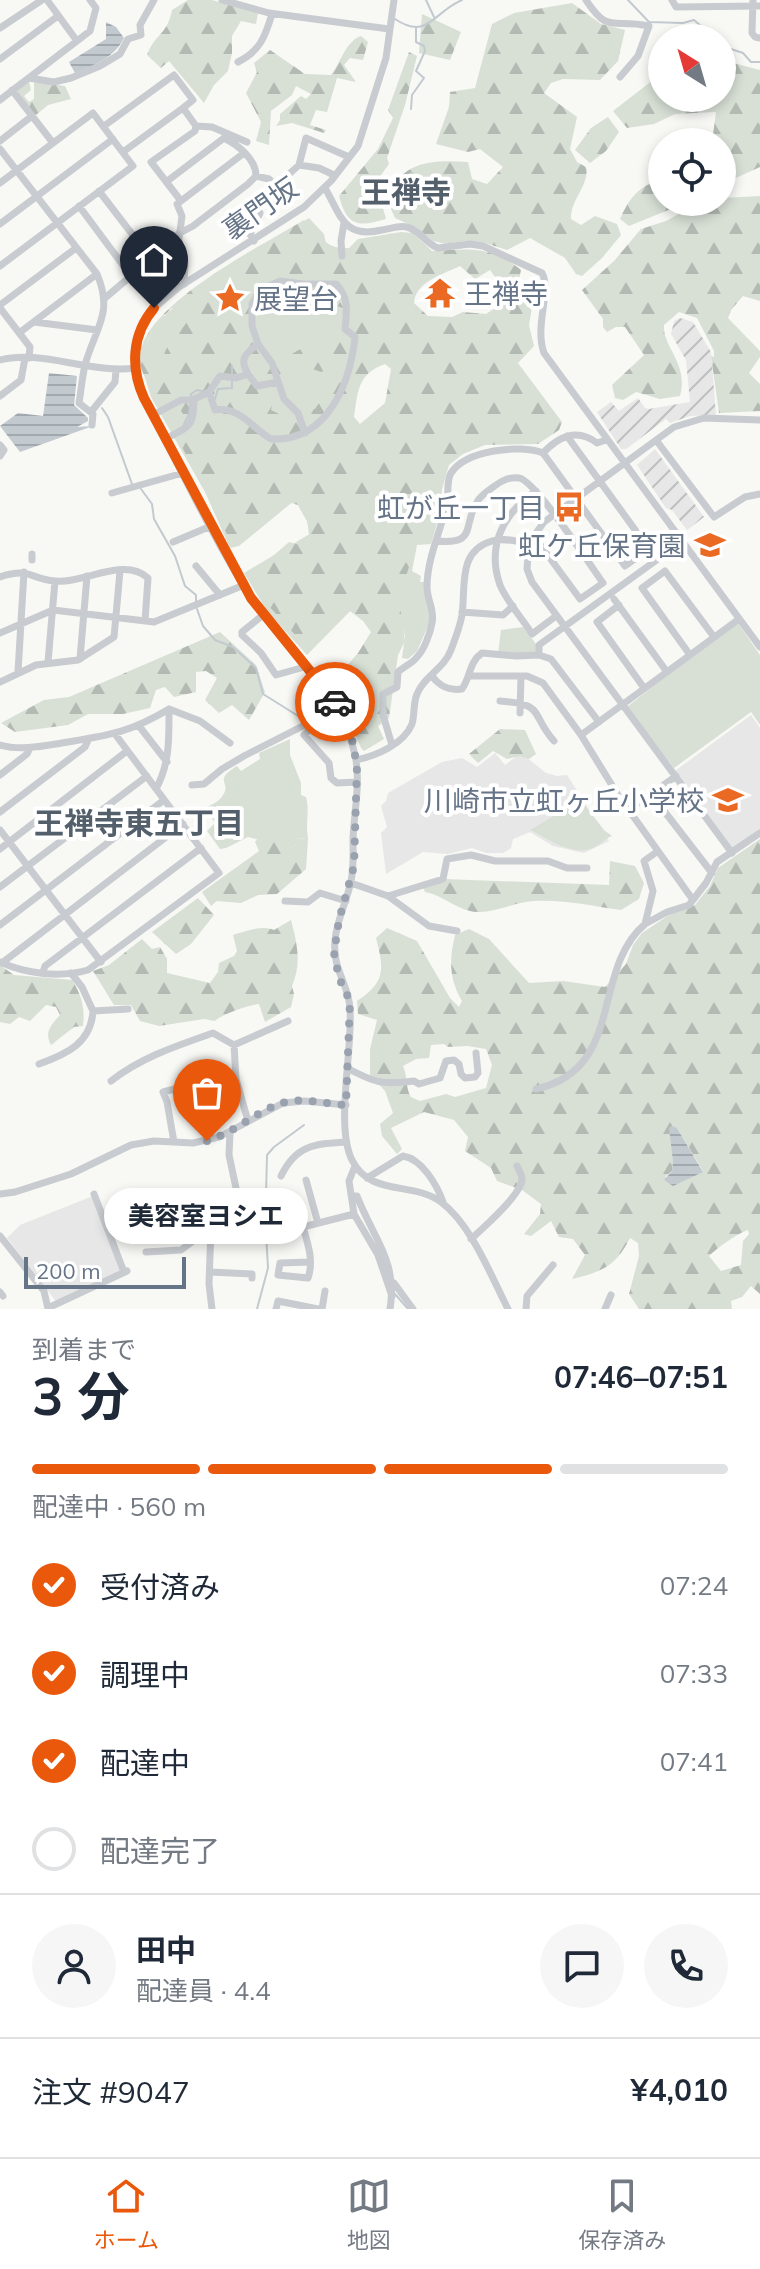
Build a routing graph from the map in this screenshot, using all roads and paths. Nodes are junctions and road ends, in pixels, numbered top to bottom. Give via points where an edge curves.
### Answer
1 (45, 0) edge
2 (90, 0) edge
3 (154, 0) edge
4 (222, 0) edge
5 (394, 0) edge
6 (586, 0) edge
7 (672, 0) edge
8 (755, 4) edge
9 (272, 14) junction
10 (58, 16) junction
11 (0, 28) edge
12 (389, 29) junction
13 (760, 38) edge
14 (77, 41) junction
15 (0, 59) edge
16 (238, 62) dead end
17 (620, 77) dead end
18 (29, 78) junction
19 (12, 90) junction
20 (0, 100) edge
21 (183, 108) junction
22 (32, 116) junction
23 (104, 126) junction
24 (196, 126) junction
25 (113, 139) junction
26 (0, 141) edge
27 (247, 142) dead end
28 (53, 143) junction
29 (0, 149) edge
30 (123, 152) junction
31 (244, 153) junction
32 (349, 157) junction
33 (299, 165) junction
34 (17, 171) junction
35 (334, 175) junction
36 (256, 176) junction
37 (166, 182) junction
38 (0, 183) edge
39 (325, 188) junction
40 (99, 191) junction
41 (37, 197) junction
42 (181, 201) junction
43 (254, 204) dead end
44 (79, 206) junction
45 (344, 222) junction
46 (57, 223) junction
47 (0, 224) edge
48 (178, 234) junction
49 (254, 241) junction
50 (76, 248) junction
51 (342, 256) dead end
52 (151, 259) junction
53 (0, 266) edge
54 (97, 274) junction
55 (131, 276) junction
56 (184, 284) junction
57 (175, 290) junction
58 (105, 298) junction
59 (0, 306) edge
60 (34, 322) junction
61 (97, 330) junction
62 (19, 333) junction
63 (258, 344) junction
64 (27, 358) junction
65 (0, 360) edge
66 (85, 366) junction
67 (135, 368) junction
68 (116, 370) junction
69 (248, 374) junction
70 (278, 382) junction
71 (205, 392) junction
72 (0, 396) edge
73 (190, 400) junction
74 (91, 412) junction
75 (153, 415) junction
76 (760, 420) edge
77 (92, 425) dead end
78 (305, 433) junction
79 (567, 436) junction
80 (165, 439) junction
81 (606, 440) junction
82 (656, 440) junction
83 (0, 445) edge
84 (543, 453) junction
85 (0, 456) edge
86 (624, 463) junction
87 (183, 473) junction
88 (598, 481) junction
89 (536, 491) junction
90 (112, 493) dead end
91 (760, 494) edge
92 (577, 498) junction
93 (554, 514) junction
94 (211, 526) junction
95 (533, 535) junction
96 (498, 540) junction
97 (436, 541) junction
98 (173, 542) dead end
99 (529, 543) junction
100 (658, 559) dead end
101 (196, 566) dead end
102 (120, 571) junction
103 (24, 572) junction
104 (87, 576) junction
105 (0, 577) edge
106 (55, 581) junction
107 (244, 585) junction
108 (220, 595) junction
109 (513, 606) junction
110 (53, 610) junction
111 (462, 612) junction
112 (84, 614) junction
113 (263, 615) junction
114 (556, 616) junction
115 (116, 618) junction
116 (739, 619) junction
117 (145, 621) junction
118 (21, 623) junction
119 (564, 627) junction
120 (0, 633) edge
121 (714, 637) junction
122 (760, 647) edge
123 (539, 655) junction
124 (690, 655) junction
125 (80, 659) junction
126 (48, 662) junction
127 (308, 666) junction
128 (18, 672) junction
129 (667, 672) junction
130 (432, 676) junction
131 (469, 676) junction
132 (521, 676) junction
133 (0, 682) edge
134 (644, 688) junction
135 (500, 701) dead end
136 (521, 702) junction
137 (622, 705) junction
138 (338, 708) junction
139 (169, 709) junction
140 (520, 713) dead end
141 (307, 722) junction
142 (599, 722) junction
143 (139, 726) junction
144 (115, 734) junction
145 (581, 735) junction
146 (88, 740) junction
147 (554, 741) dead end
148 (0, 745) edge
149 (392, 745) junction
150 (30, 748) junction
151 (127, 751) junction
152 (244, 756) junction
153 (356, 760) junction
154 (167, 762) junction
155 (0, 775) edge
156 (147, 776) junction
157 (676, 776) junction
158 (357, 782) junction
159 (192, 785) dead end
160 (156, 789) junction
161 (651, 794) junction
162 (164, 800) junction
163 (629, 810) junction
164 (0, 812) edge
165 (183, 824) junction
166 (0, 830) edge
167 (760, 833) edge
168 (9, 842) junction
169 (201, 848) junction
170 (0, 849) edge
171 (658, 851) junction
172 (732, 853) junction
173 (27, 866) junction
174 (587, 868) dead end
175 (712, 873) junction
176 (351, 883) junction
177 (0, 887) edge
178 (45, 890) junction
179 (388, 896) junction
180 (693, 900) junction
181 (285, 901) dead end
182 (346, 901) junction
183 (64, 915) junction
184 (645, 924) junction
185 (0, 925) edge
186 (457, 931) dead end
187 (82, 938) junction
188 (1, 962) edge
189 (101, 962) junction
190 (43, 972) junction
191 (71, 973) junction
192 (128, 1009) dead end
193 (93, 1011) junction
194 (288, 1021) dead end
195 (234, 1045) junction
196 (476, 1053) dead end
197 (39, 1064) dead end
198 (347, 1068) junction
199 (111, 1081) dead end
200 (190, 1085) dead end
201 (536, 1089) dead end
202 (346, 1105) junction
203 (248, 1121) junction
204 (230, 1132) junction
205 (174, 1142) junction
206 (346, 1142) junction
207 (355, 1166) junction
208 (517, 1166) dead end
209 (281, 1176) dead end
210 (367, 1178) junction
211 (306, 1180) dead end
212 (0, 1194) edge
213 (94, 1194) dead end
214 (353, 1196) junction
215 (444, 1204) junction
216 (354, 1214) junction
217 (318, 1223) junction
218 (211, 1227) junction
219 (0, 1236) edge
220 (471, 1239) junction
221 (146, 1252) dead end
222 (310, 1262) dead end
223 (553, 1265) dead end
224 (210, 1272) junction
225 (252, 1278) dead end
226 (392, 1289) junction
227 (325, 1291) dead end
228 (611, 1295) dead end
229 (48, 1309) edge
230 (212, 1309) edge
231 (276, 1309) edge
232 (318, 1309) edge
233 (390, 1309) edge
234 (413, 1309) edge
235 (508, 1309) edge
236 (526, 1309) edge
237 (605, 1309) edge

1 - 10 street
1 - 11 street
2 - 14 street via 96,8 90,31
3 - 18 street via 140,25 141,35 128,39 120,54 71,78
4 - 9 street
5 - 12 street, 裏門坂
6 - 17 street via 607,24 649,26 638,56
7 - 8 street via 676,7
8 - 13 street via 752,33
9 - 12 street
9 - 16 street via 262,44
10 - 14 street
10 - 15 street
12 - 32 street, 裏門坂 via 363,137
14 - 18 street
18 - 19 street
19 - 20 street
19 - 22 street
21 - 23 street via 193,100 174,75
21 - 24 street
21 - 30 street
22 - 26 street
22 - 28 street
23 - 25 street
23 - 28 street via 93,113
24 - 27 street
24 - 37 street via 151,162
25 - 30 street
25 - 41 street
28 - 34 street
29 - 34 street
30 - 40 street via 133,166
31 - 36 street
31 - 37 street via 224,138
31 - 42 street
32 - 33 street via 306,138
32 - 35 street, 裏門坂
33 - 35 street
33 - 36 street via 276,186
34 - 38 street
34 - 41 street
35 - 39 street, 裏門坂
36 - 48 street
37 - 42 street
39 - 45 street
39 - 49 street, 裏門坂
40 - 44 street
40 - 52 street
41 - 46 street
41 - 47 street
42 - 48 street
43 - 49 street via 260,213 250,234
44 - 46 street
44 - 55 street
45 - 51 street
45 - 81 street via 359,233 409,228 438,248 483,246 541,271 546,282 539,329 542,348
46 - 50 street
46 - 53 street
48 - 56 street
49 - 56 street, 裏門坂
50 - 54 street
50 - 59 street
52 - 55 street
52 - 57 street
54 - 58 street
54 - 60 street
55 - 58 street
56 - 57 street, 裏門坂
57 - 67 street, 裏門坂 via 141,327
58 - 61 street
59 - 62 street
60 - 61 street
60 - 62 street
61 - 66 street
62 - 64 street via 30,347
63 - 69 street via 243,358
63 - 70 street
63 - 78 street via 252,304 264,288 289,280 336,284 341,289 345,329 355,337 351,365 327,415
64 - 65 street
64 - 66 street
64 - 72 street via 21,380
66 - 68 street
66 - 74 street via 79,403
67 - 68 street
67 - 75 street
68 - 74 street via 115,382
69 - 70 street via 257,386
69 - 71 street via 220,376
70 - 78 street
71 - 73 street
71 - 78 street via 215,410 227,409 271,439
73 - 75 street
73 - 80 street via 195,416 191,425
74 - 77 street
75 - 80 street
76 - 82 street via 696,419
79 - 81 street
79 - 84 street
79 - 88 street
80 - 87 street
81 - 86 street
82 - 86 street
82 - 91 street via 714,517 745,497
83 - 85 street
84 - 92 street
84 - 97 street via 530,448 494,451 461,462 448,480
86 - 88 street
86 - 116 street
87 - 90 street
87 - 94 street
88 - 92 street
88 - 92 street via 649,549 625,566
89 - 93 street
89 - 96 street via 507,516
89 - 97 street via 524,479 507,479 478,500 462,539
92 - 93 street
93 - 95 street
93 - 95 street via 603,583 580,599
94 - 98 street
94 - 107 street
95 - 99 street
96 - 99 street
96 - 109 street via 498,575
96 - 111 street via 478,548 466,563
97 - 149 street via 427,585 432,624 419,655 398,672 397,687 383,694
99 - 114 street via 527,569
100 - 119 street
101 - 108 street
102 - 104 street
102 - 115 street
102 - 117 street via 148,578
103 - 105 street
103 - 106 street
103 - 118 street
104 - 106 street
104 - 112 street
106 - 110 street
107 - 108 street
107 - 113 street
108 - 117 street
109 - 111 street via 503,615
109 - 114 street via 532,634
110 - 112 street
110 - 118 street
110 - 126 street
111 - 130 street via 450,655
112 - 115 street
112 - 125 street
113 - 127 street
113 - 127 street via 242,635 276,675
114 - 119 street
115 - 117 street
115 - 125 street via 114,637
116 - 121 street
116 - 122 street
118 - 120 street
118 - 128 street
119 - 123 street via 539,645
119 - 137 street
121 - 124 street
121 - 124 street via 665,571 642,588
123 - 131 street via 482,653 471,664
123 - 142 street via 556,664
124 - 129 street
125 - 126 street
126 - 128 street
127 - 138 street
128 - 133 street
129 - 134 street
129 - 134 street via 617,602 597,622
130 - 131 street via 456,690
130 - 149 street via 416,695 406,734
131 - 132 street
132 - 136 street
132 - 145 street via 539,680
134 - 137 street
135 - 136 street
136 - 140 street
136 - 147 street via 537,713
137 - 142 street
137 - 157 street
138 - 141 street
138 - 153 street
139 - 143 street
139 - 152 street via 200,721
139 - 154 street
141 - 152 street
141 - 158 street via 311,728 304,735 329,763 331,778 337,783
142 - 145 street
143 - 144 street
143 - 154 street
144 - 146 street
144 - 151 street
145 - 163 street
146 - 150 street
146 - 164 street
148 - 150 street
149 - 153 street
150 - 155 street
151 - 156 street
151 - 168 street
152 - 159 street via 204,784
153 - 158 street
154 - 160 street
156 - 160 street
156 - 173 street
157 - 161 street
157 - 172 street
158 - 176 street
160 - 162 street
161 - 163 street
161 - 175 street
162 - 165 street
162 - 178 street
163 - 171 street
165 - 169 street
165 - 183 street
166 - 168 street
167 - 172 street
168 - 170 street
168 - 173 street
169 - 187 street
169 - 189 street via 219,873
171 - 180 street
171 - 184 street via 644,861 653,891
172 - 175 street via 717,862
173 - 177 street
173 - 178 street
174 - 179 street via 471,855 447,859 443,879
175 - 180 street
176 - 179 street
176 - 182 street
178 - 183 street
178 - 185 street
179 - 186 street via 429,926
180 - 184 street
181 - 182 street via 308,902 320,893
182 - 198 street via 334,953 350,1001
183 - 187 street
183 - 188 street
184 - 201 street via 623,950 590,1052 567,1078
187 - 189 street
187 - 190 street
188 - 190 street via 30,974
189 - 191 street
190 - 191 street
191 - 193 street
192 - 193 street
193 - 197 street via 80,1043
194 - 195 street
195 - 199 street via 213,1033 157,1052
195 - 203 street via 236,1079
196 - 198 street via 475,1077 465,1078 454,1060 446,1061 440,1078 419,1084 373,1082
198 - 202 street
200 - 205 street via 163,1092
202 - 203 street via 291,1101
202 - 206 street
203 - 204 street
204 - 205 street via 207,1141
204 - 218 street via 239,1202
205 - 212 street via 131,1145 71,1174
206 - 207 street
206 - 209 street via 302,1150
207 - 210 street
207 - 214 street via 349,1181
208 - 220 street via 521,1184
210 - 215 street
210 - 215 street via 410,1157
211 - 217 street
213 - 229 street via 126,1272
214 - 216 street
214 - 226 street via 384,1249
215 - 220 street
216 - 217 street
216 - 226 street
217 - 222 street via 303,1227
218 - 221 street via 181,1250
218 - 224 street
219 - 229 street via 44,1291
220 - 235 street
223 - 236 street via 527,1296
224 - 225 street
224 - 230 street
226 - 233 street
226 - 234 street
227 - 232 street
228 - 237 street
231 - 232 street via 278,1301

